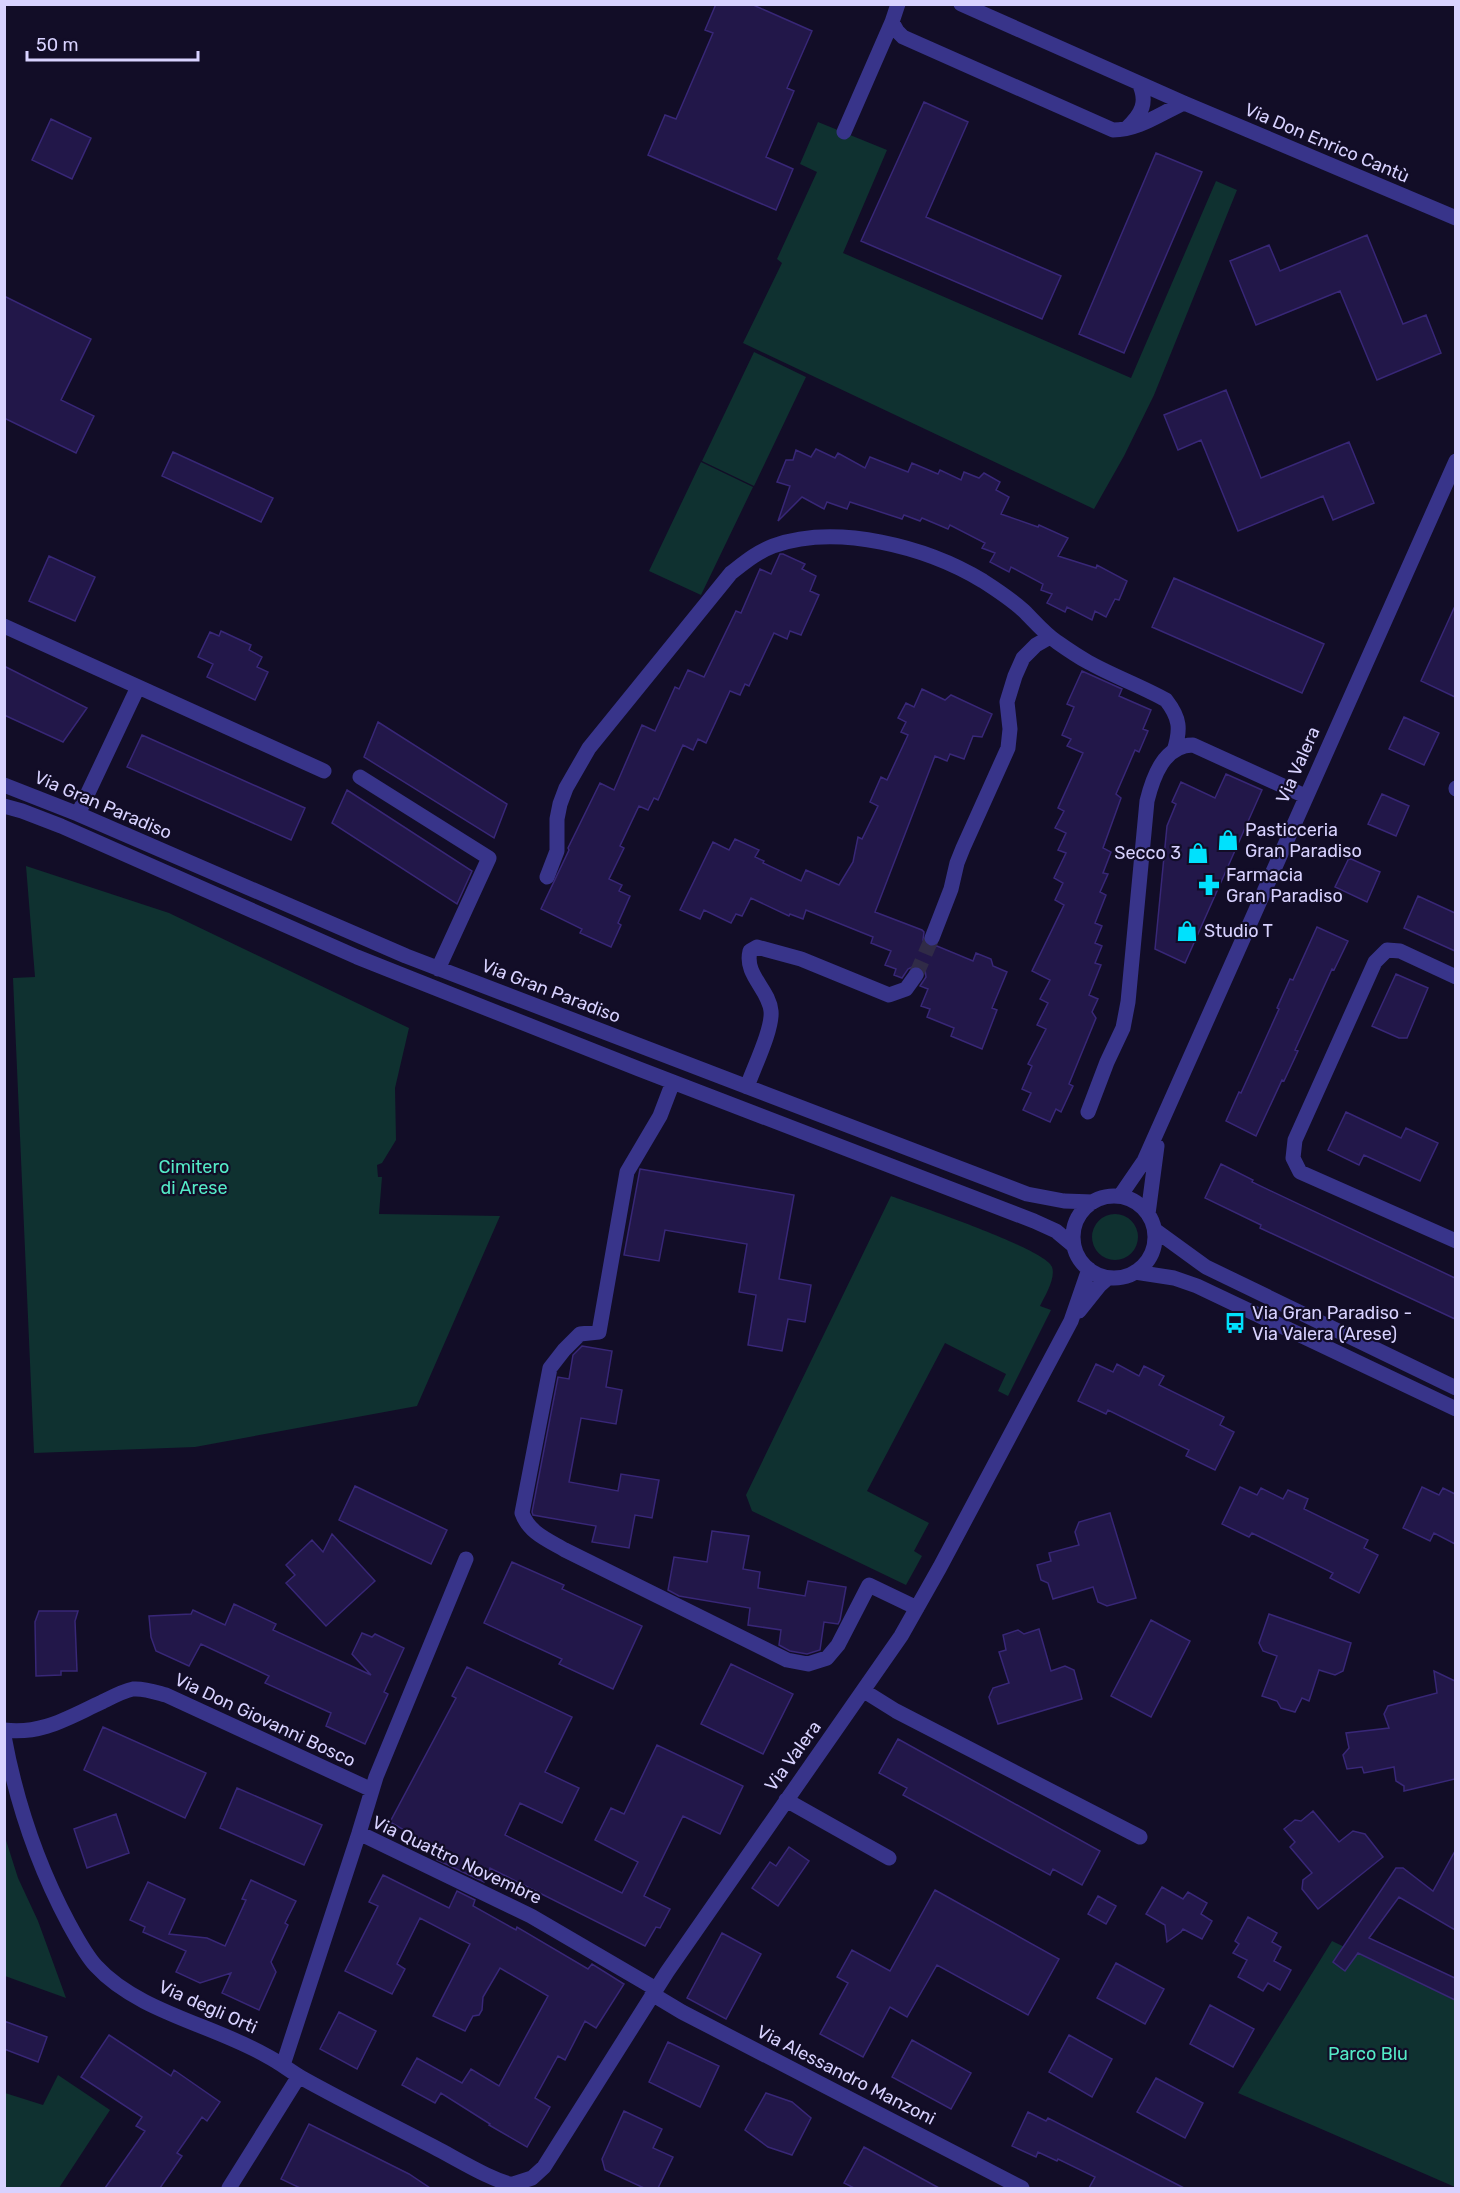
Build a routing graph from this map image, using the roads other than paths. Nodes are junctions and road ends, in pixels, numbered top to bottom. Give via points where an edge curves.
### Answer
1 (898, 4) edge
2 (961, 4) edge
3 (892, 22) junction
4 (1139, 83) junction
5 (1184, 103) junction
6 (1125, 130) junction
7 (844, 132) dead end
8 (1455, 218) edge
9 (1455, 461) edge
10 (4, 626) edge
11 (1050, 637) junction
12 (138, 687) junction
13 (1174, 751) junction
14 (324, 771) dead end
15 (360, 777) dead end
16 (4, 785) edge
17 (1305, 796) junction
18 (4, 806) edge
19 (78, 814) junction
20 (547, 878) dead end
21 (932, 938) tunnel mouth
22 (438, 969) junction
23 (916, 975) tunnel mouth
24 (1455, 977) edge
25 (673, 1082) junction
26 (747, 1087) junction
27 (1088, 1112) dead end
28 (1161, 1119) junction
29 (1120, 1196) junction
30 (1094, 1202) junction
31 (1148, 1214) junction
32 (1155, 1230) junction
33 (1455, 1241) edge
34 (1074, 1246) junction
35 (1089, 1269) junction
36 (1135, 1272) junction
37 (1108, 1278) junction
38 (1071, 1321) junction
39 (1455, 1388) edge
40 (1455, 1410) edge
41 (466, 1559) dead end
42 (917, 1608) junction
43 (864, 1691) junction
44 (4, 1730) edge
45 (4, 1736) edge
46 (6, 1752) edge
47 (372, 1790) junction
48 (786, 1800) junction
49 (359, 1833) junction
50 (1140, 1837) dead end
51 (889, 1858) dead end
52 (654, 1991) junction
53 (283, 2065) junction
54 (299, 2076) junction
55 (514, 2187) edge
56 (229, 2188) edge
57 (1022, 2188) edge

1 - 3 street
2 - 4 street, Via Don Enrico Cantù
3 - 6 street via 903,37 1113,130
3 - 7 street
4 - 5 street, Via Don Enrico Cantù
4 - 6 street via 1144,101 1142,111
5 - 6 street
5 - 8 street, Via Don Enrico Cantù
9 - 17 street, Via Valera
10 - 12 street
11 - 13 street via 1087,662 1166,700 1179,725
11 - 20 street via 983,581 926,555 890,545 855,538 819,537 773,546 754,555 731,573 589,748 560,804 557,850
11 - 21 street via 1023,658 1015,676 1007,702 1008,748 957,863
12 - 14 street
12 - 19 street
13 - 17 street via 1183,745 1193,745
13 - 27 street via 1163,761 1147,801 1128,1002 1123,1028
15 - 22 street via 489,858
16 - 19 street, Via Gran Paradiso
17 - 28 street, Via Valera
18 - 25 street, Via Gran Paradiso via 61,826 357,957
19 - 22 street, Via Gran Paradiso
22 - 26 street, Via Gran Paradiso
23 - 26 street via 906,988 889,995 783,953 757,947 750,951 748,960 771,1017
24 - 33 street via 1400,951 1387,950 1374,962 1296,1140 1293,1158 1300,1172
25 - 34 street, Via Gran Paradiso via 1035,1221
25 - 42 street via 660,1116 627,1172 599,1332 580,1334 550,1368 522,1514 526,1524 565,1550 787,1660 808,1664 827,1658 838,1645 869,1585
26 - 30 street, Via Gran Paradiso via 1027,1194 1064,1202
28 - 29 street, Via Valera via 1144,1161
28 - 31 street, Via Valera
29 - 30 street
29 - 31 street via 1131,1199
30 - 34 street via 1077,1221
31 - 32 street
32 - 36 street via 1153,1250
32 - 39 street via 1206,1267
34 - 35 street
35 - 37 street
35 - 38 street, Via Valera
36 - 37 street
36 - 40 street via 1197,1286
37 - 38 street, Via Valera
38 - 42 street, Via Valera
41 - 47 street, Via Don Giovanni Bosco
42 - 43 street, Via Valera
43 - 48 street, Via Valera
43 - 50 street
44 - 47 street, Via Don Giovanni Bosco via 42,1729 119,1694 133,1689 148,1690
45 - 46 street, Via degli Orti
46 - 53 street, Via degli Orti via 27,1828 55,1898 94,1964 134,1995
47 - 49 street, Via Don Giovanni Bosco
48 - 51 street
48 - 52 street, Via Valera
49 - 52 street, Via Quattro Novembre via 531,1916
49 - 53 street, Via Quattro Novembre
52 - 55 street, Via Valera via 544,2167
52 - 57 street, Via Alessandro Manzoni via 682,2012
53 - 54 street, Via degli Orti
54 - 55 street, Via degli Orti
54 - 56 street

